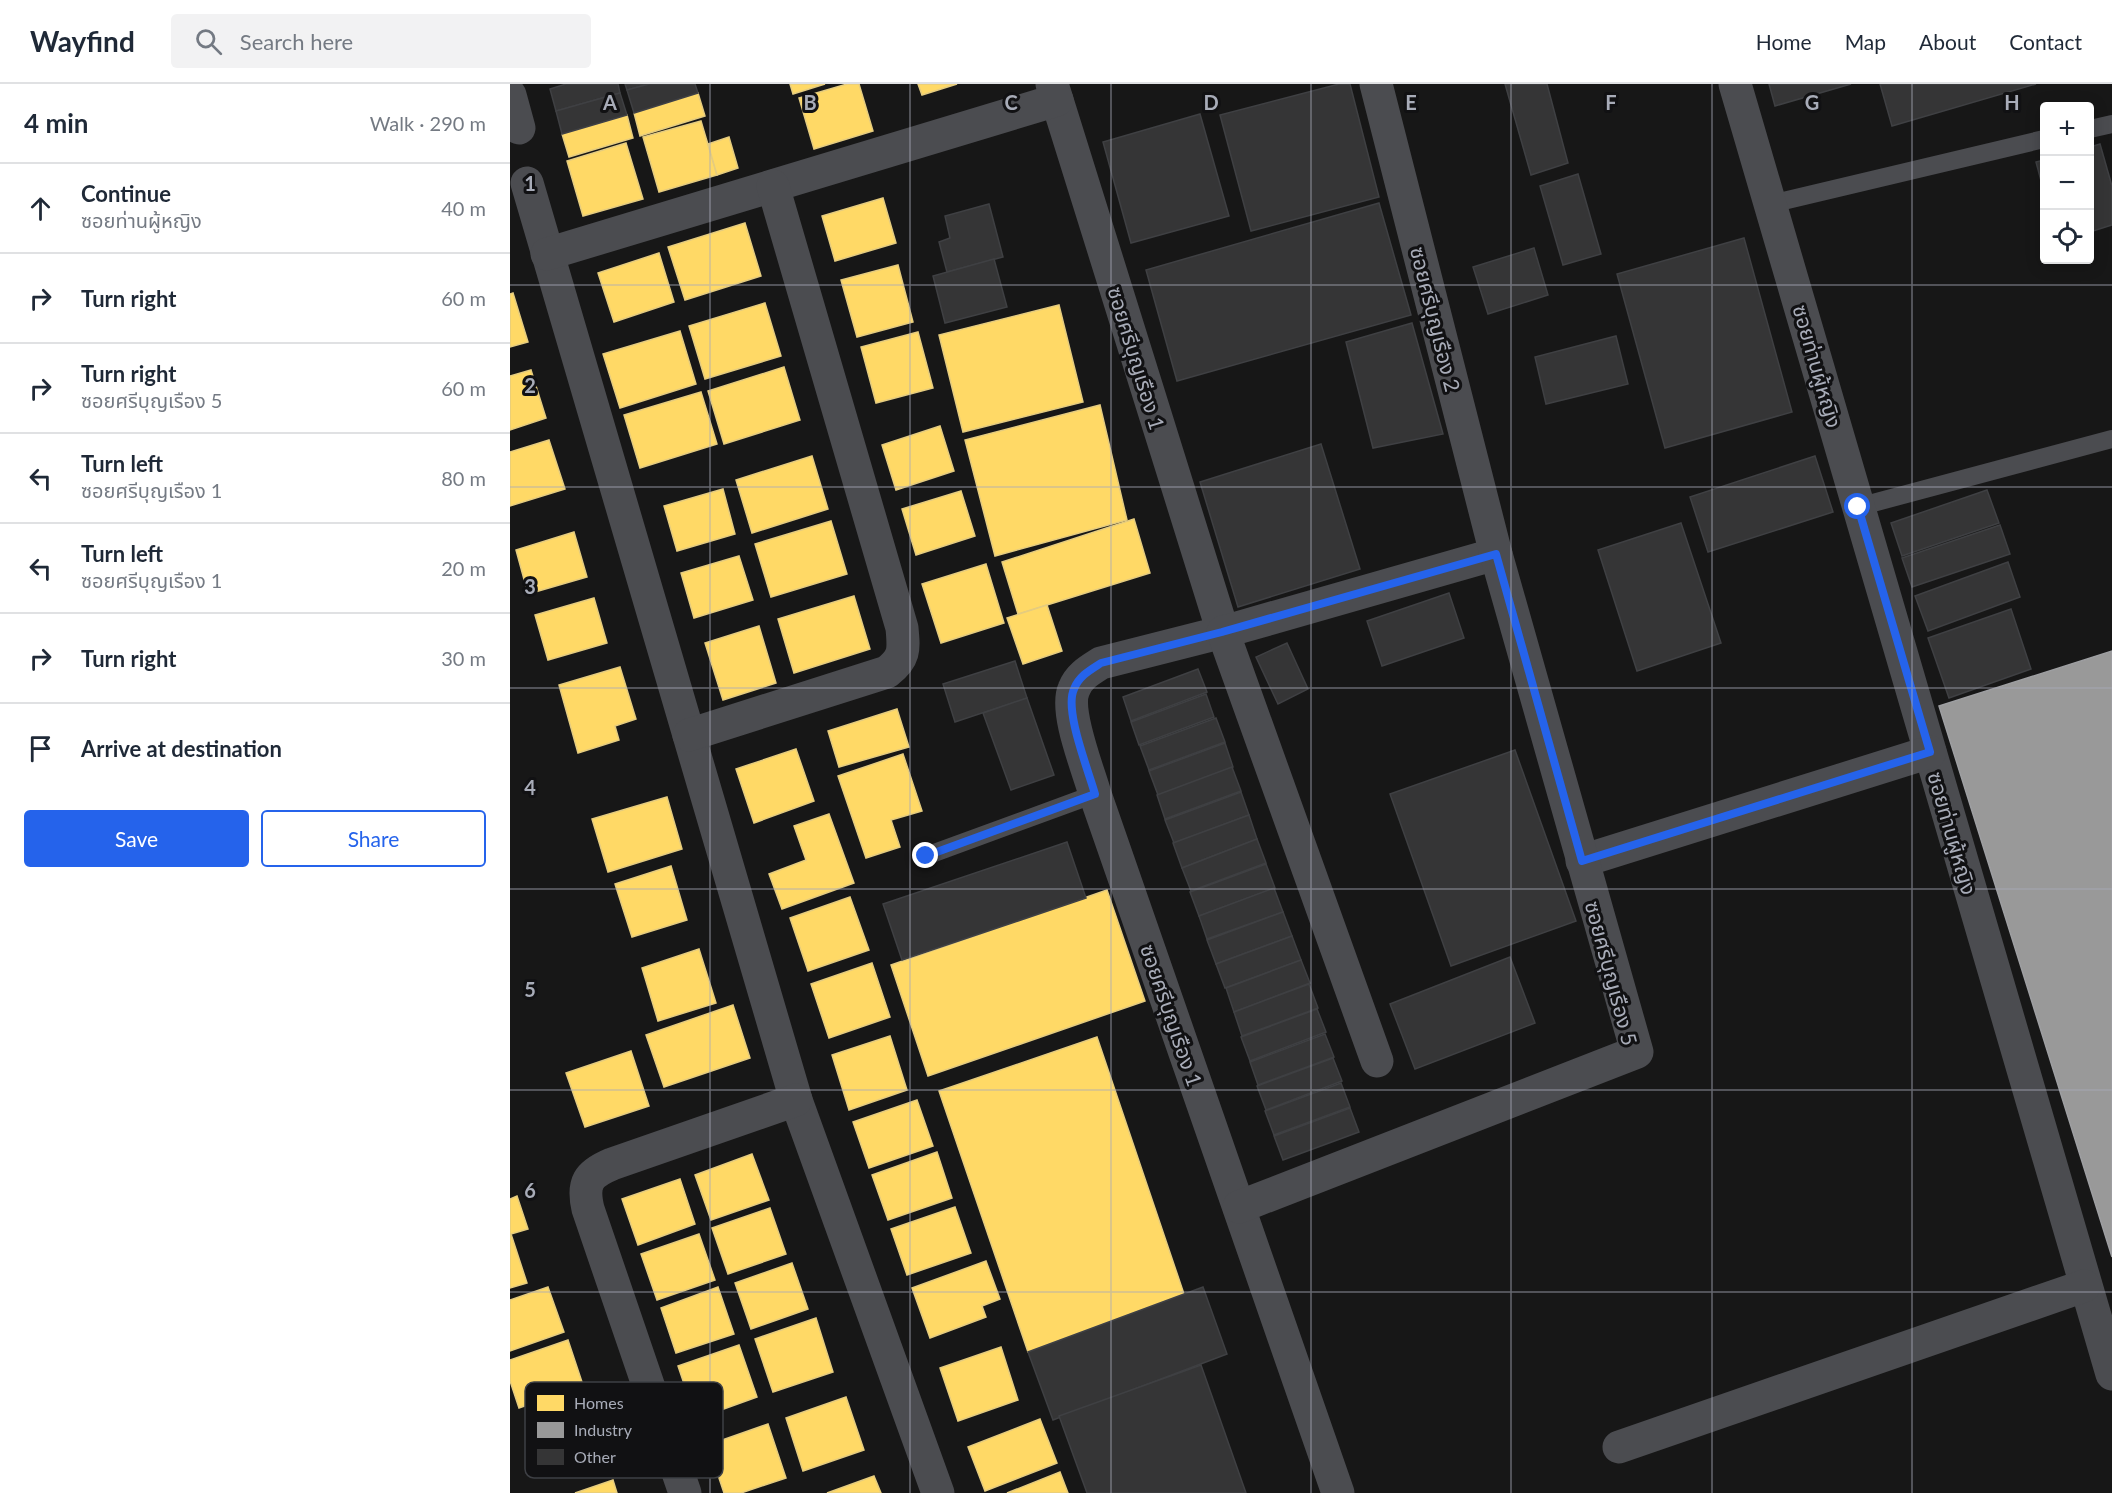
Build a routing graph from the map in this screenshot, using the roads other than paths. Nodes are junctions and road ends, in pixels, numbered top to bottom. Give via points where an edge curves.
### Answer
1 (1376, 84) edge
2 (1735, 84) edge
3 (1054, 92) edge
4 (510, 95) edge
5 (2112, 124) edge
6 (519, 128) dead end
7 (2094, 128) edge
8 (2040, 140) edge
9 (527, 183) dead end
10 (773, 186) junction
11 (1771, 204) junction
12 (547, 254) junction
13 (2112, 439) edge
14 (1858, 507) junction
15 (1496, 554) junction
16 (1222, 632) junction
17 (689, 735) junction
18 (1930, 752) junction
19 (1095, 794) junction
20 (926, 856) dead end
21 (1582, 861) junction
22 (1377, 1061) dead end
23 (796, 1100) junction
24 (1239, 1207) junction
25 (2084, 1286) junction
26 (2112, 1374) edge
27 (647, 1382) edge
28 (1619, 1447) dead end
29 (680, 1478) edge
30 (685, 1493) edge
31 (938, 1493) edge
32 (1338, 1493) edge

1 - 15 street, ซอยศรีบุญเรือง 2
2 - 11 street, ซอยท่านผู้หญิง
3 - 10 street
3 - 16 street, ซอยศรีบุญเรือง 1
4 - 6 street
5 - 7 lane
8 - 11 lane
9 - 12 street
10 - 12 street
10 - 17 street via 902,627 904,646 900,662 887,672
11 - 14 street, ซอยท่านผู้หญิง
12 - 17 street
13 - 14 lane
14 - 18 street, ซอยท่านผู้หญิง
15 - 16 street, ซอยศรีบุญเรือง 1
15 - 21 street, ซอยศรีบุญเรือง 5
16 - 19 street, ซอยศรีบุญเรือง 1 via 1101,663 1086,672 1074,688 1070,705
16 - 22 street
17 - 23 street
18 - 21 street
18 - 25 street, ซอยท่านผู้หญิง
19 - 20 lane
19 - 24 street, ซอยศรีบุญเรือง 1
21 - 24 street, ซอยศรีบุญเรือง 5 via 1636,1052
23 - 27 street via 612,1164 595,1172 586,1184 588,1209
23 - 31 street
24 - 32 street, ซอยศรีบุญเรือง 1
25 - 26 street, ซอยท่านผู้หญิง
25 - 28 street
29 - 30 street

